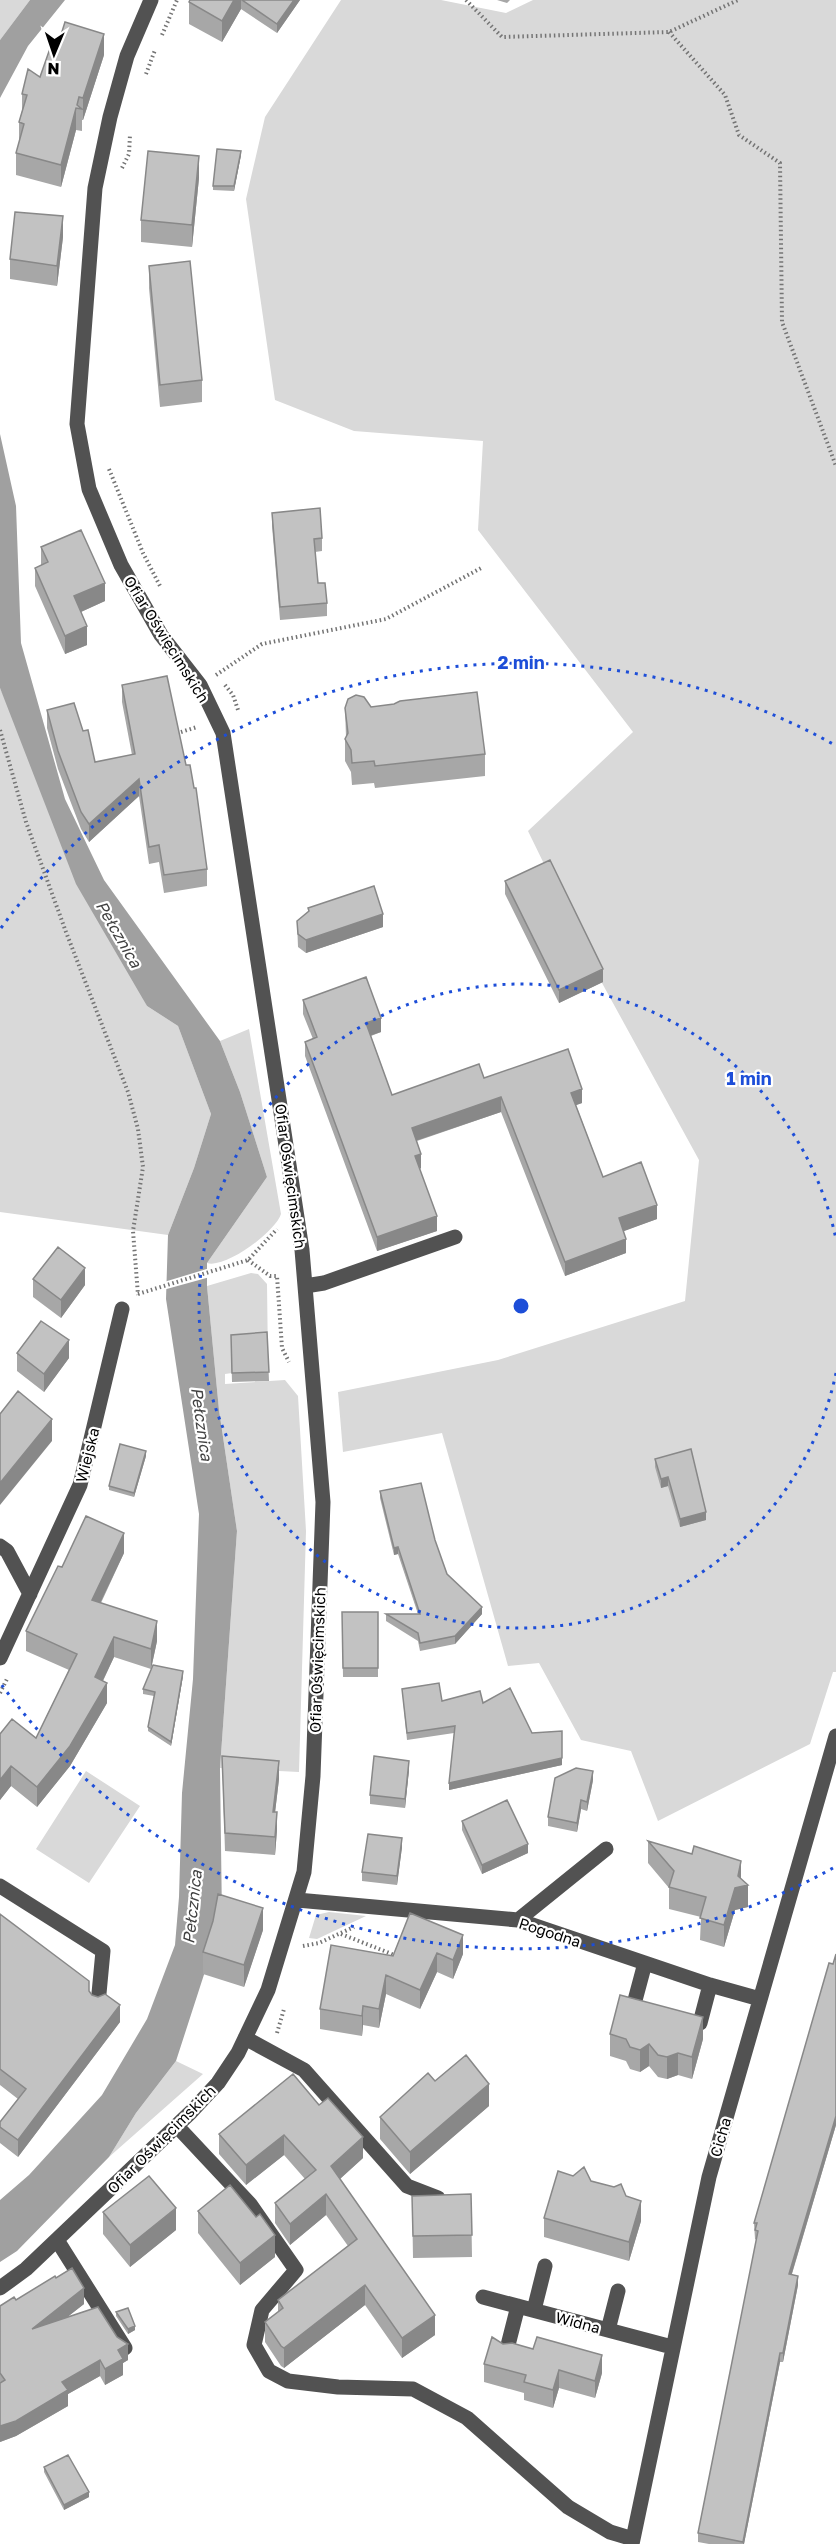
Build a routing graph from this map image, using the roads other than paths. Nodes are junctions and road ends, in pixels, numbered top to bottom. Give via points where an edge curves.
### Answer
1 (151, 0) edge
2 (455, 1237) dead end
3 (305, 1286) junction
4 (122, 1309) dead end
5 (0, 1546) edge
6 (30, 1594) junction
7 (0, 1658) edge
8 (836, 1736) edge
9 (606, 1849) dead end
10 (0, 1886) edge
11 (297, 1900) junction
12 (518, 1920) junction
13 (645, 1963) junction
14 (710, 1985) junction
15 (760, 1999) junction
16 (98, 2004) edge
17 (634, 2004) edge
18 (700, 2023) edge
19 (245, 2038) junction
20 (177, 2126) junction
21 (438, 2198) edge
22 (57, 2240) junction
23 (545, 2266) dead end
24 (0, 2288) edge
25 (618, 2291) dead end
26 (483, 2297) dead end
27 (518, 2306) junction
28 (534, 2310) junction
29 (608, 2330) junction
30 (672, 2347) junction
31 (125, 2348) edge
32 (506, 2353) edge
33 (632, 2541) edge

1 - 3 street, Ofiar Oświęcimskich via 127,56 95,188 77,424 89,489 121,565 161,635 200,685 223,733
2 - 3 street via 324,1284
3 - 11 street, Ofiar Oświęcimskich via 323,1502 313,1776 304,1872
4 - 6 street, Wiejska via 80,1485
5 - 6 street via 7,1551
6 - 7 street, Wiejska
8 - 15 street, Cicha
9 - 12 street
10 - 16 street via 104,1951
11 - 12 street, Pogodna
11 - 19 street, Ofiar Oświęcimskich via 268,1990
12 - 13 street, Pogodna
13 - 14 street, Pogodna
13 - 17 street
14 - 15 street, Pogodna
14 - 18 street
15 - 30 street, Cicha via 709,2177
19 - 20 street, Ofiar Oświęcimskich via 218,2083
19 - 21 street via 304,2070 407,2186
20 - 22 street, Ofiar Oświęcimskich
20 - 33 street via 250,2204 296,2270 262,2310 254,2345 269,2371 288,2380 338,2387 413,2389 467,2418 568,2507
22 - 24 street, Ofiar Oświęcimskich
22 - 31 street
23 - 28 street
25 - 29 street
26 - 27 street, Widna
27 - 28 street, Widna
27 - 32 street
28 - 29 street, Widna
29 - 30 street, Widna
30 - 33 street, Cicha

